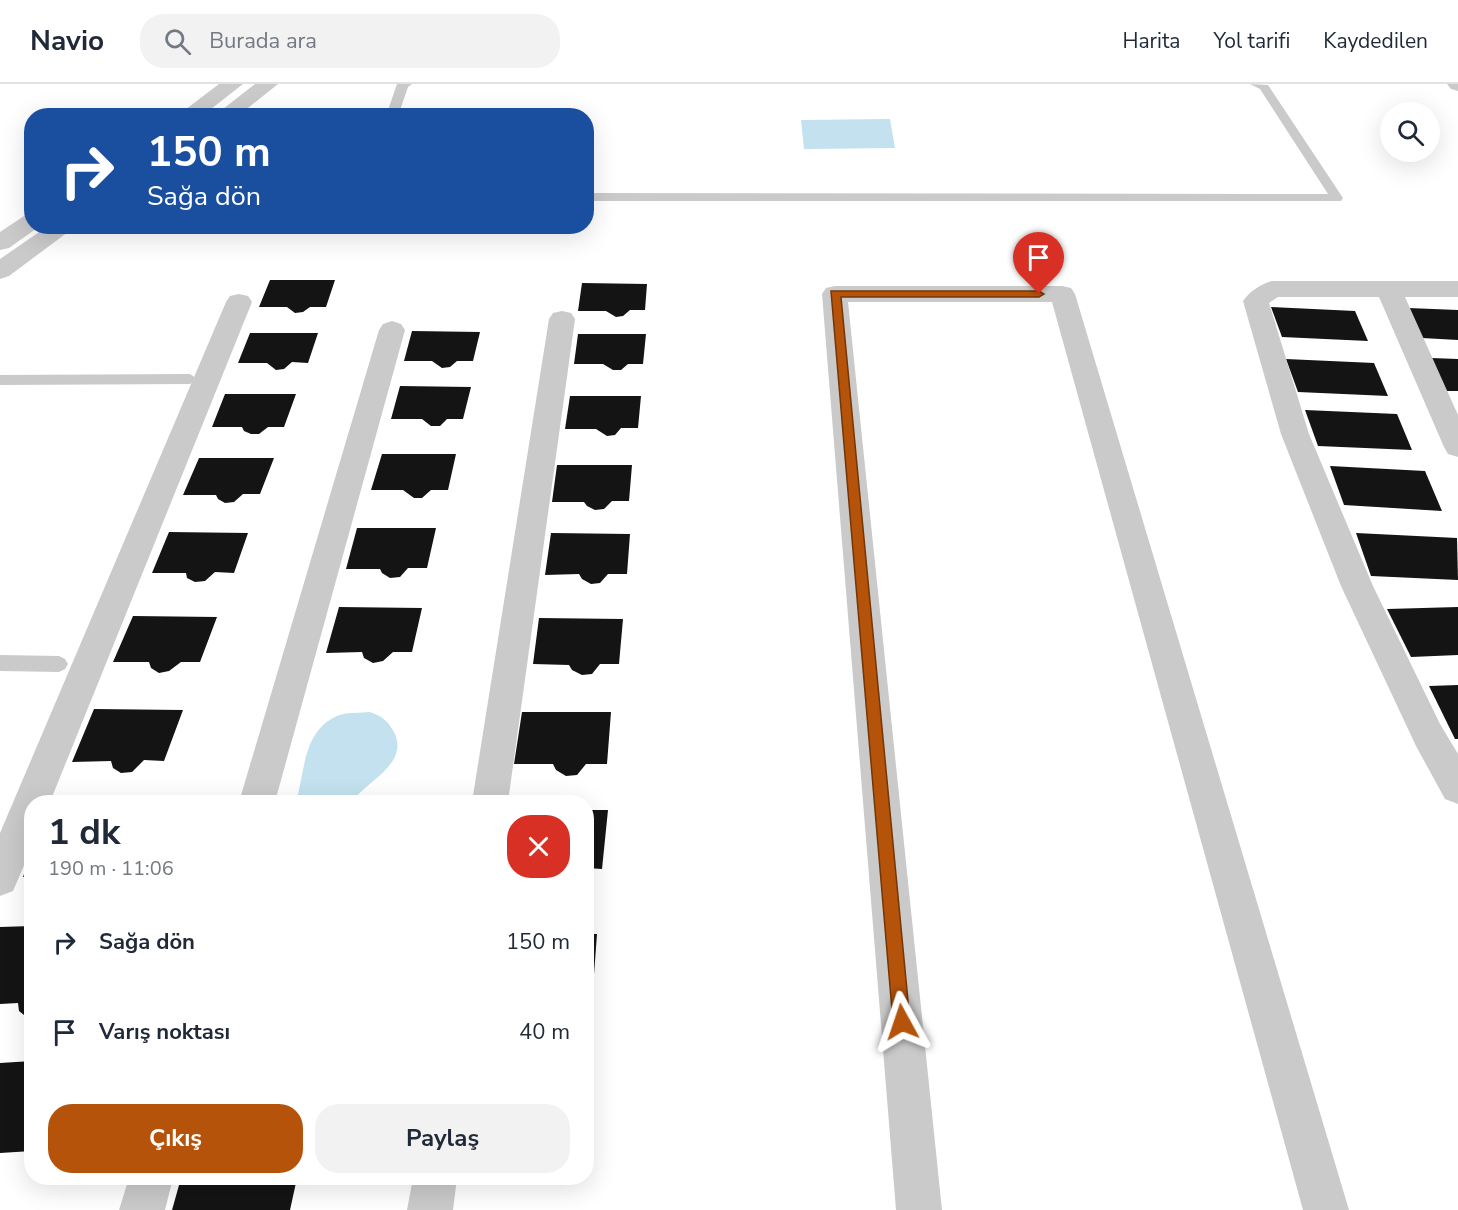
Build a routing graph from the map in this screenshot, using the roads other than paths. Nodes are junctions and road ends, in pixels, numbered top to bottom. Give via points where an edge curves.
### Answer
1 (233, 84) edge
2 (268, 84) edge
3 (406, 84) edge
4 (1256, 84) edge
5 (198, 108) edge
6 (235, 108) edge
7 (395, 108) edge
8 (594, 197) edge
9 (24, 226) edge
10 (53, 234) edge
11 (0, 243) edge
12 (0, 271) edge
13 (1458, 289) edge
14 (1389, 290) junction
15 (239, 302) dead end
16 (562, 319) dead end
17 (392, 330) dead end
18 (190, 379) dead end
19 (0, 380) edge
20 (1458, 447) edge
21 (0, 663) edge
22 (59, 664) dead end
23 (1458, 787) edge
24 (34, 795) edge
25 (259, 795) edge
26 (491, 795) edge
27 (24, 820) edge
28 (0, 878) edge
29 (149, 1185) edge
30 (434, 1185) edge
31 (142, 1210) edge
32 (430, 1210) edge
33 (919, 1210) edge
34 (1326, 1210) edge

1 - 5 street
2 - 6 street
3 - 7 lane
4 - 8 lane via 1264,87 1337,198
9 - 11 street
10 - 12 street
13 - 14 street
14 - 20 street
14 - 23 street via 1272,289 1256,301 1295,434 1357,586 1428,735
15 - 24 street
16 - 26 street
17 - 25 street
18 - 19 lane
21 - 22 lane
27 - 28 street
29 - 31 street
30 - 32 street
33 - 34 street via 835,294 1062,294

